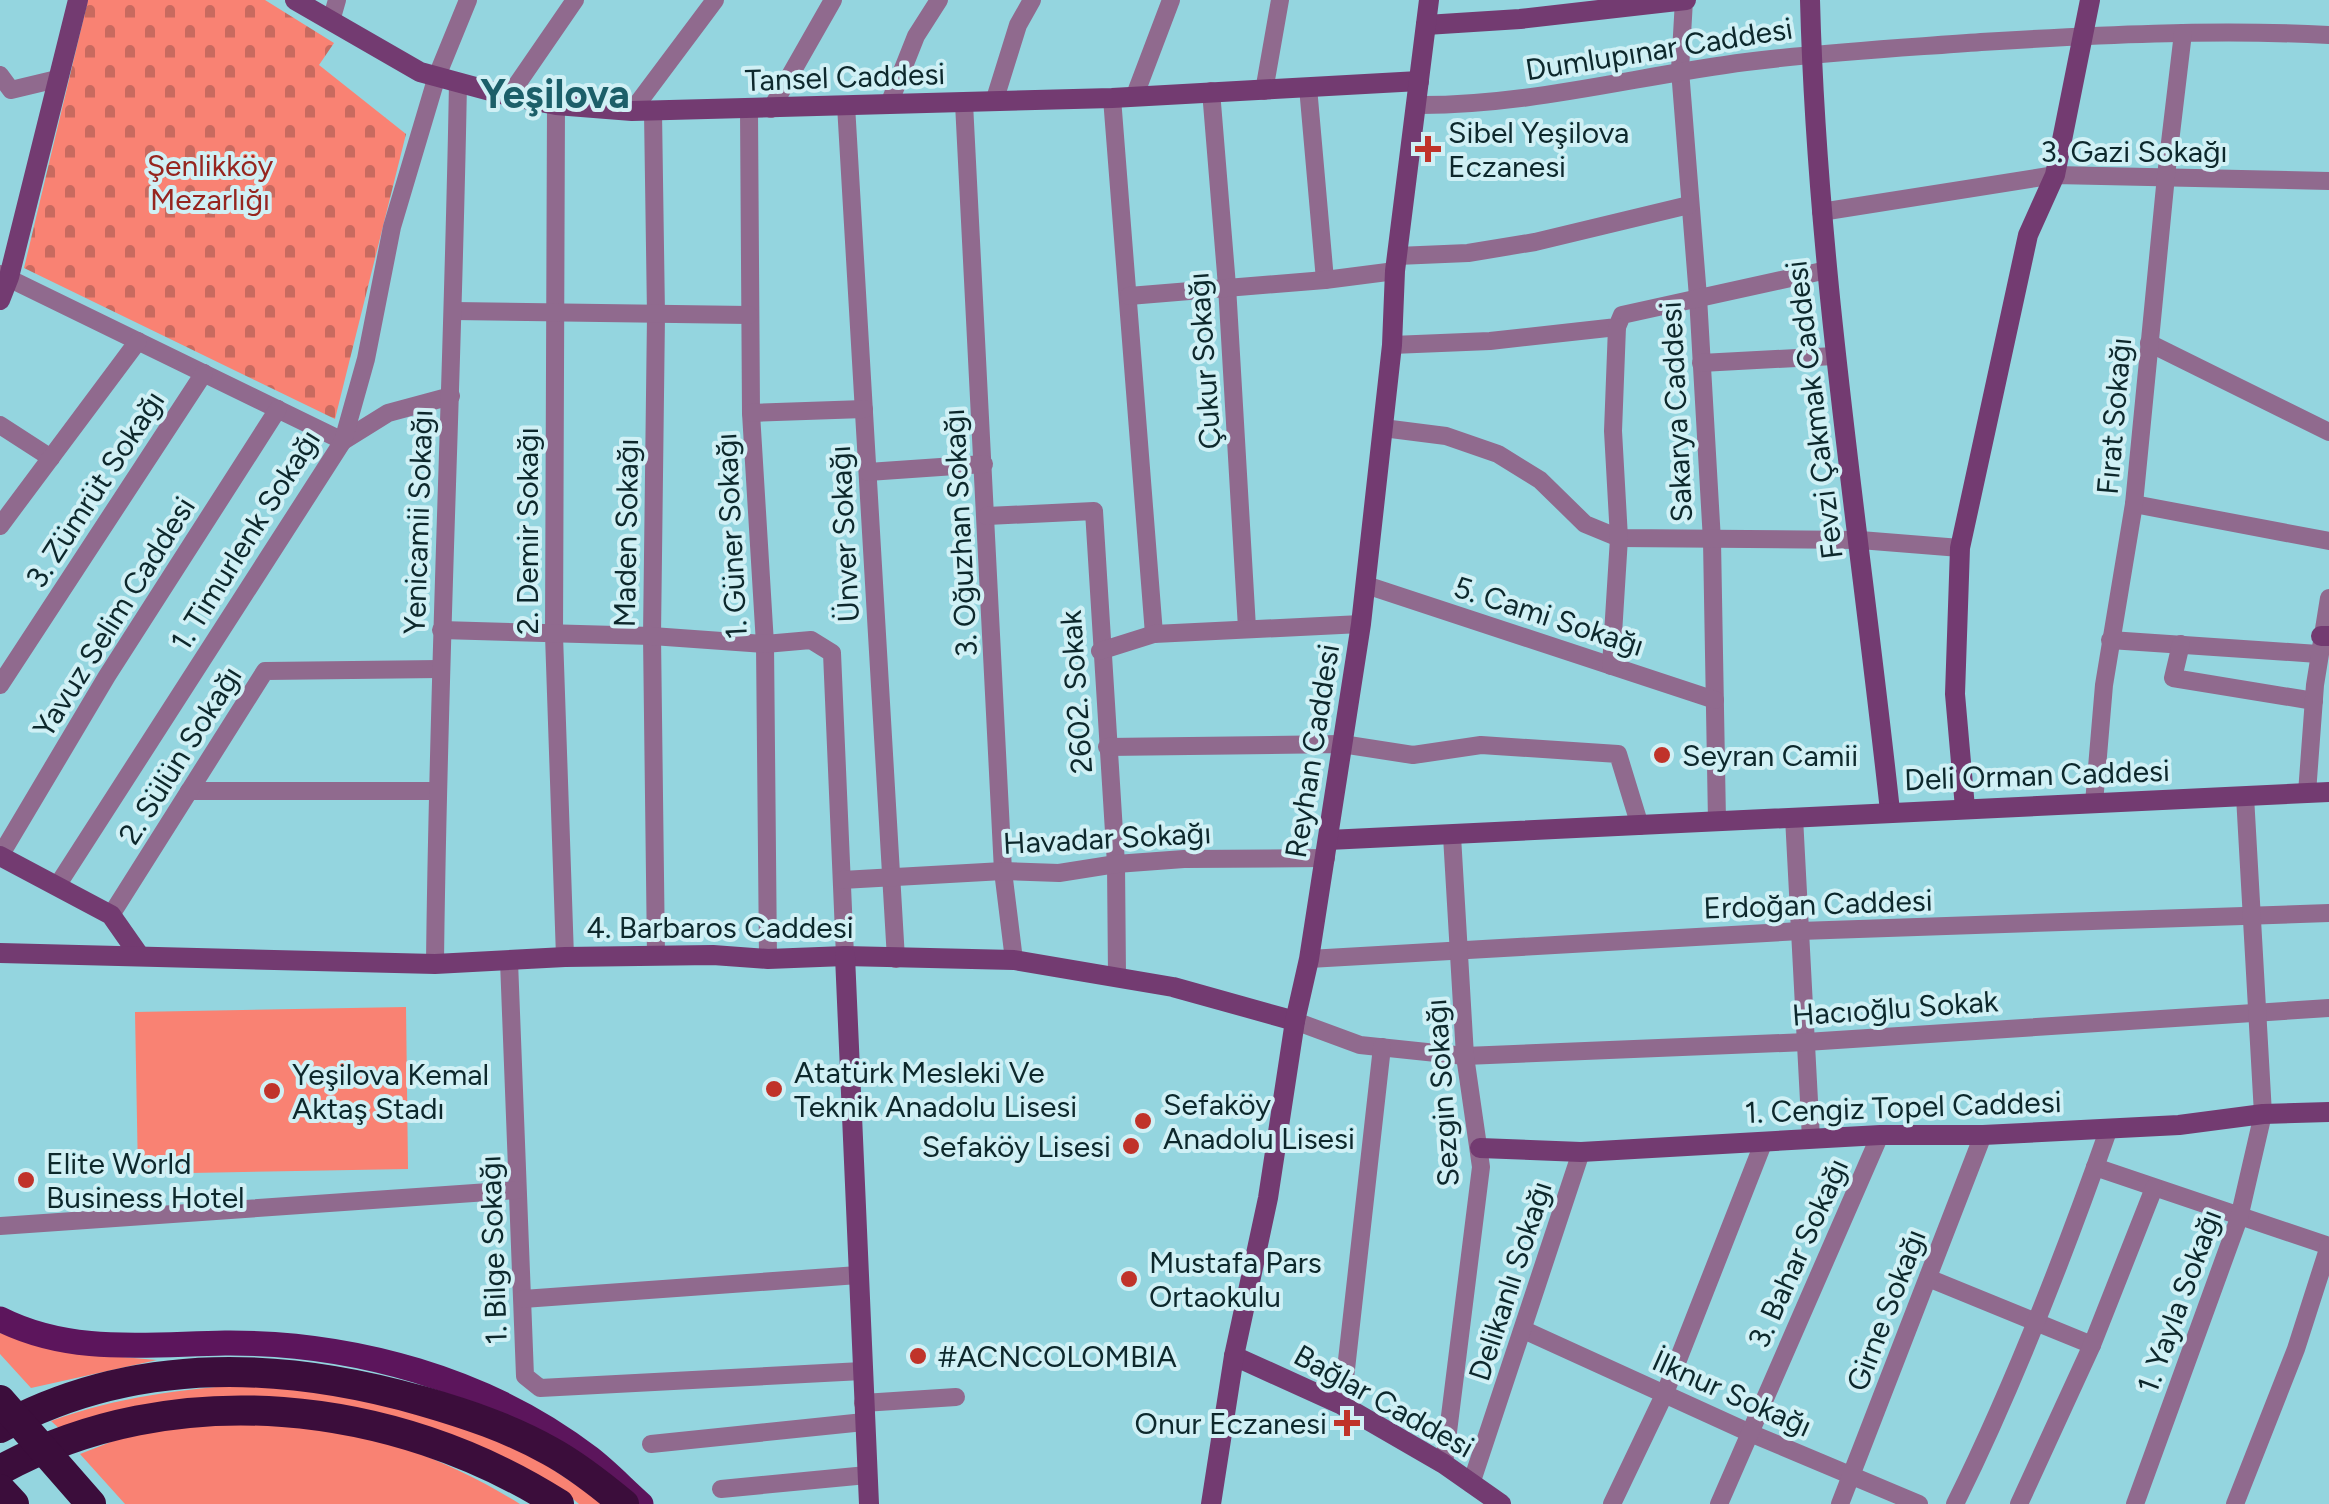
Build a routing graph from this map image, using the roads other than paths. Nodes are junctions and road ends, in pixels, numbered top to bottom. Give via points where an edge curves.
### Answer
1 (78, 0) edge
2 (294, 0) edge
3 (468, 0) edge
4 (575, 0) edge
5 (716, 0) edge
6 (832, 0) edge
7 (938, 0) edge
8 (1032, 0) edge
9 (1171, 0) edge
10 (1429, 0) edge
11 (1685, 0) edge
12 (1810, 0) edge
13 (2090, 0) edge
14 (1276, 3) edge
15 (1615, 4) edge
16 (334, 10) edge
17 (1426, 24) junction
18 (2184, 33) junction
19 (2329, 35) edge
20 (2081, 36) junction
21 (1811, 54) junction
22 (1680, 70) junction
23 (436, 76) junction
24 (58, 79) junction
25 (1419, 81) junction
26 (458, 82) junction
27 (4, 85) edge
28 (1308, 86) junction
29 (1211, 91) junction
30 (1264, 92) junction
31 (1136, 95) junction
32 (508, 96) junction
33 (1112, 98) junction
34 (994, 102) junction
35 (964, 103) junction
36 (889, 104) junction
37 (1416, 104) junction
38 (556, 105) junction
39 (846, 105) junction
40 (760, 109) junction
41 (642, 112) junction
42 (2055, 175) junction
43 (2166, 176) junction
44 (2329, 181) edge
45 (1689, 205) junction
46 (1821, 212) junction
47 (1396, 264) junction
48 (1827, 270) junction
49 (4, 276) edge
50 (1325, 280) junction
51 (1227, 286) junction
52 (1128, 296) junction
53 (1698, 298) junction
54 (0, 300) edge
55 (454, 311) junction
56 (554, 313) junction
57 (749, 315) junction
58 (656, 316) junction
59 (1617, 327) junction
60 (138, 340) junction
61 (2149, 343) junction
62 (1392, 345) junction
63 (1834, 356) junction
64 (1702, 363) junction
65 (204, 373) junction
66 (451, 396) junction
67 (278, 409) junction
68 (864, 410) junction
69 (751, 413) junction
70 (0, 425) edge
71 (1383, 428) junction
72 (2329, 432) edge
73 (343, 441) junction
74 (51, 458) junction
75 (984, 464) junction
76 (868, 472) junction
77 (2134, 504) junction
78 (988, 516) junction
79 (0, 526) edge
80 (1619, 538) junction
81 (1860, 540) junction
82 (1712, 541) junction
83 (2329, 541) edge
84 (1960, 548) junction
85 (1366, 584) junction
86 (2329, 598) edge
87 (1362, 624) junction
88 (1247, 628) junction
89 (441, 630) junction
90 (1154, 634) junction
91 (554, 635) junction
92 (652, 636) junction
93 (2110, 640) junction
94 (2323, 642) edge
95 (765, 644) junction
96 (2181, 644) junction
97 (1100, 651) junction
98 (1611, 666) junction
99 (440, 668) junction
100 (0, 685) edge
101 (1715, 700) junction
102 (2314, 701) junction
103 (1342, 744) junction
104 (1107, 747) junction
105 (437, 791) junction
106 (189, 792) junction
107 (2329, 792) edge
108 (2307, 793) junction
109 (2246, 796) junction
110 (2094, 802) junction
111 (1964, 808) junction
112 (1890, 811) junction
113 (1794, 817) junction
114 (1717, 821) junction
115 (1640, 826) junction
116 (1452, 836) junction
117 (1327, 849) junction
118 (0, 856) edge
119 (1116, 864) junction
120 (1003, 872) junction
121 (892, 877) junction
122 (842, 880) junction
123 (57, 886) junction
124 (2329, 912) edge
125 (112, 915) junction
126 (2250, 917) junction
127 (1800, 931) junction
128 (1460, 949) junction
129 (0, 953) edge
130 (139, 954) junction
131 (656, 956) junction
132 (845, 956) junction
133 (566, 957) junction
134 (768, 959) junction
135 (896, 959) junction
136 (1309, 959) junction
137 (1014, 960) junction
138 (509, 961) junction
139 (435, 964) junction
140 (1117, 976) junction
141 (2329, 1008) edge
142 (2255, 1012) junction
143 (1295, 1021) junction
144 (1806, 1042) junction
145 (1382, 1047) junction
146 (1465, 1056) junction
147 (2329, 1112) edge
148 (2263, 1114) junction
149 (2109, 1128) junction
150 (1880, 1135) junction
151 (1983, 1135) junction
152 (1811, 1138) junction
153 (1764, 1141) junction
154 (1480, 1148) junction
155 (1581, 1152) junction
156 (2095, 1168) junction
157 (2154, 1188) junction
158 (518, 1190) junction
159 (2239, 1218) junction
160 (0, 1226) edge
161 (2329, 1246) edge
162 (858, 1275) junction
163 (1928, 1278) junction
164 (523, 1300) junction
165 (0, 1319) edge
166 (2036, 1322) junction
167 (1524, 1330) junction
168 (2092, 1345) junction
169 (1234, 1356) junction
170 (862, 1371) junction
171 (1665, 1393) junction
172 (956, 1397) dead end
173 (0, 1400) edge
174 (1342, 1405) junction
175 (864, 1413) junction
176 (0, 1428) edge
177 (1750, 1433) junction
178 (651, 1444) dead end
179 (1444, 1464) junction
180 (0, 1470) edge
181 (867, 1475) junction
182 (1852, 1475) junction
183 (1471, 1484) junction
184 (721, 1488) dead end
185 (0, 1489) edge
186 (14, 1504) edge
187 (91, 1504) edge
188 (558, 1504) edge
189 (624, 1504) edge
190 (641, 1504) edge
191 (869, 1504) edge
192 (1211, 1504) edge
193 (1501, 1504) edge
194 (1612, 1504) edge
195 (1720, 1504) edge
196 (1840, 1504) edge
197 (1919, 1504) edge
198 (1955, 1504) edge
199 (2019, 1504) edge
200 (2135, 1504) edge
201 (2235, 1504) edge

1 - 24 street
2 - 16 street, Tansel Caddesi
3 - 23 street, 1. Timurlenk Sokağı
4 - 32 street
5 - 41 street
6 - 40 street, 1. Güner Sokağı
7 - 36 street
8 - 34 street
9 - 31 street
10 - 17 street, Reyhan Caddesi
11 - 15 street
11 - 22 street, Sakarya Caddesi
12 - 21 street, Fevzi Çakmak Caddesi
13 - 20 street
14 - 30 street
15 - 17 street
16 - 23 street, Tansel Caddesi via 420,72
17 - 25 street, Reyhan Caddesi
18 - 19 street, Dumlupınar Caddesi
18 - 20 street, Dumlupınar Caddesi
18 - 43 street, Fırat Sokağı
20 - 21 street, Dumlupınar Caddesi
20 - 42 street
21 - 22 street, Dumlupınar Caddesi
21 - 46 street, Fevzi Çakmak Caddesi
22 - 37 street, Dumlupınar Caddesi via 1540,96
22 - 45 street, Sakarya Caddesi
23 - 26 street, Tansel Caddesi
23 - 73 street, 1. Timurlenk Sokağı via 392,227
24 - 27 street
24 - 49 street
25 - 28 street, Tansel Caddesi
25 - 37 street, Reyhan Caddesi
26 - 32 street, Tansel Caddesi
26 - 55 street, Yenicamii Sokağı
28 - 30 street, Tansel Caddesi
28 - 50 street
29 - 30 street, Tansel Caddesi
29 - 31 street, Tansel Caddesi
29 - 51 street, Çukur Sokağı
31 - 33 street, Tansel Caddesi
32 - 38 street, Tansel Caddesi
33 - 34 street, Tansel Caddesi
33 - 52 street
34 - 35 street, Tansel Caddesi
35 - 36 street, Tansel Caddesi
35 - 75 street, 3. Oğuzhan Sokağı
36 - 39 street, Tansel Caddesi
37 - 47 street, Reyhan Caddesi
38 - 41 street, Tansel Caddesi
38 - 56 street, 2. Demir Sokağı
39 - 40 street, Tansel Caddesi
39 - 68 street, Ünver Sokağı
40 - 41 street, Tansel Caddesi
40 - 57 street, 1. Güner Sokağı
41 - 58 street, Maden Sokağı
42 - 43 street, 3. Gazi Sokağı
42 - 46 street, 3. Gazi Sokağı
42 - 84 street via 2028,235
43 - 44 street, 3. Gazi Sokağı
43 - 61 street, Fırat Sokağı
45 - 47 street via 1518,245
45 - 53 street, Sakarya Caddesi
46 - 48 street, Fevzi Çakmak Caddesi
47 - 50 street
47 - 62 street, Reyhan Caddesi
48 - 53 street
48 - 63 street, Fevzi Çakmak Caddesi
49 - 54 street
49 - 60 street
50 - 51 street
51 - 52 street
51 - 88 street, Çukur Sokağı
52 - 90 street
53 - 59 street via 1622,315
53 - 64 street, Sakarya Caddesi
55 - 56 street
55 - 66 street, Yenicamii Sokağı
56 - 58 street
56 - 91 street, 2. Demir Sokağı
57 - 58 street
57 - 69 street, 1. Güner Sokağı
58 - 92 street, Maden Sokağı
59 - 62 street
59 - 80 street
60 - 65 street
60 - 74 street
61 - 72 street
61 - 77 street, Fırat Sokağı
62 - 71 street, Reyhan Caddesi
63 - 64 street
63 - 81 street, Fevzi Çakmak Caddesi
64 - 82 street, Sakarya Caddesi
65 - 67 street
65 - 100 street, 3. Zümrüt Sokağı
66 - 73 street via 388,414
66 - 89 street, Yenicamii Sokağı
67 - 73 street
67 - 118 street, Yavuz Selim Caddesi
68 - 69 street
68 - 76 street, Ünver Sokağı
69 - 95 street, 1. Güner Sokağı
70 - 74 street
71 - 80 street via 1446,436 1498,454 1540,480 1585,524
71 - 85 street, Reyhan Caddesi
73 - 123 street, 1. Timurlenk Sokağı
74 - 79 street
75 - 76 street
75 - 78 street, 3. Oğuzhan Sokağı
76 - 121 street, Ünver Sokağı
77 - 83 street
77 - 93 street, Fırat Sokağı
78 - 97 street, 2602. Sokak via 1094,511
78 - 120 street, 3. Oğuzhan Sokağı
80 - 82 street
80 - 98 street
81 - 82 street
81 - 84 street
81 - 112 street, Fevzi Çakmak Caddesi
82 - 101 street, Sakarya Caddesi
84 - 111 street via 1955,694
85 - 87 street, Reyhan Caddesi
85 - 98 street, 5. Cami Sokağı
86 - 94 street
87 - 88 street
87 - 103 street, Reyhan Caddesi
88 - 90 street
89 - 91 street
89 - 99 street, Yenicamii Sokağı
90 - 97 street
91 - 92 street
91 - 133 street, 2. Demir Sokağı
92 - 95 street
92 - 131 street, Maden Sokağı
93 - 96 street
93 - 110 street, Fırat Sokağı
94 - 96 street
94 - 102 street
95 - 122 street via 811,640 832,653
95 - 134 street, 1. Güner Sokağı
96 - 102 street via 2173,678
97 - 104 street, 2602. Sokak
98 - 101 street, 5. Cami Sokağı
99 - 105 street, Yenicamii Sokağı
99 - 106 street, 2. Sülün Sokağı via 265,671
101 - 114 street, Sakarya Caddesi
102 - 108 street
103 - 104 street
103 - 115 street via 1413,755 1481,745 1618,754
103 - 117 street, Reyhan Caddesi
104 - 119 street, 2602. Sokak
105 - 106 street
105 - 139 street, Yenicamii Sokağı
106 - 125 street, 2. Sülün Sokağı
107 - 108 street, Deli Orman Caddesi
108 - 109 street, Deli Orman Caddesi
109 - 110 street, Deli Orman Caddesi
109 - 126 street, 1. Yayla Sokağı
110 - 111 street, Deli Orman Caddesi
111 - 112 street, Deli Orman Caddesi
112 - 113 street, Deli Orman Caddesi
113 - 114 street, Deli Orman Caddesi
113 - 127 street
114 - 115 street, Deli Orman Caddesi
115 - 116 street, Deli Orman Caddesi
116 - 117 street, Deli Orman Caddesi
116 - 128 street, Sezgin Sokağı
117 - 119 street, Havadar Sokağı
117 - 136 street, Reyhan Caddesi
118 - 123 street
119 - 120 street, Havadar Sokağı
119 - 140 street, 2602. Sokak
120 - 121 street, Havadar Sokağı
120 - 137 street, 3. Oğuzhan Sokağı
121 - 122 street, Havadar Sokağı
121 - 135 street, Ünver Sokağı
122 - 132 street
123 - 125 street
124 - 126 street, Erdoğan Caddesi
125 - 130 street
126 - 127 street, Erdoğan Caddesi
126 - 142 street, 1. Yayla Sokağı
127 - 128 street, Erdoğan Caddesi
127 - 144 street
128 - 136 street, Erdoğan Caddesi
128 - 146 street, Sezgin Sokağı
129 - 130 street, 4. Barbaros Caddesi
130 - 139 street, 4. Barbaros Caddesi
131 - 133 street, 4. Barbaros Caddesi
131 - 134 street, 4. Barbaros Caddesi
132 - 134 street, 4. Barbaros Caddesi
132 - 135 street, 4. Barbaros Caddesi
132 - 162 street
133 - 138 street, 4. Barbaros Caddesi
135 - 137 street, 4. Barbaros Caddesi
136 - 143 street, Reyhan Caddesi
137 - 140 street, 4. Barbaros Caddesi
138 - 139 street, 4. Barbaros Caddesi
138 - 158 street, 1. Bilge Sokağı
140 - 143 street, 4. Barbaros Caddesi
141 - 142 street, Hacıoğlu Sokak
142 - 144 street, Hacıoğlu Sokak
142 - 148 street, 1. Yayla Sokağı
143 - 145 street, Hacıoğlu Sokak
143 - 169 street, Reyhan Caddesi via 1268,1198
144 - 146 street, Hacıoğlu Sokak
144 - 152 street
145 - 146 street, Hacıoğlu Sokak
145 - 174 street
146 - 154 street, Sezgin Sokağı
147 - 148 street, 1. Cengiz Topel Caddesi
148 - 149 street, 1. Cengiz Topel Caddesi
148 - 159 street, 1. Yayla Sokağı
149 - 151 street, 1. Cengiz Topel Caddesi
149 - 156 street
150 - 151 street, 1. Cengiz Topel Caddesi
150 - 152 street, 1. Cengiz Topel Caddesi
150 - 177 street, 3. Bahar Sokağı
151 - 163 street, Girne Sokağı
152 - 153 street, 1. Cengiz Topel Caddesi
153 - 155 street, 1. Cengiz Topel Caddesi
153 - 171 street
154 - 155 street, 1. Cengiz Topel Caddesi
154 - 179 street, Sezgin Sokağı
155 - 167 street, Delikanlı Sokağı
156 - 157 street
156 - 166 street
157 - 159 street
157 - 168 street
158 - 160 street
158 - 164 street, 1. Bilge Sokağı
159 - 161 street
159 - 200 street, 1. Yayla Sokağı
161 - 201 street
162 - 164 street
162 - 170 street
163 - 166 street
163 - 182 street, Girne Sokağı
164 - 170 street, 1. Bilge Sokağı via 525,1376 540,1388
165 - 190 main road via 83,1344 277,1344 400,1367 481,1393 554,1433
166 - 168 street
166 - 198 street
167 - 171 street, İlknur Sokağı
167 - 183 street, Delikanlı Sokağı
168 - 199 street
169 - 174 street, Bağlar Caddesi
169 - 192 street, Reyhan Caddesi
170 - 175 street
171 - 177 street, İlknur Sokağı
171 - 194 street
172 - 175 street
173 - 187 highway, bridge
174 - 179 street, Bağlar Caddesi
175 - 178 street
175 - 181 street
176 - 189 highway via 121,1384 231,1370 307,1375 471,1414 552,1451
177 - 182 street, İlknur Sokağı
177 - 195 street, 3. Bahar Sokağı
179 - 183 street, Bağlar Caddesi
180 - 188 highway via 47,1446 161,1416 280,1411 355,1421 424,1440
181 - 184 street
181 - 191 street
182 - 196 street, Girne Sokağı
182 - 197 street, İlknur Sokağı
183 - 193 street, Bağlar Caddesi
185 - 186 highway

